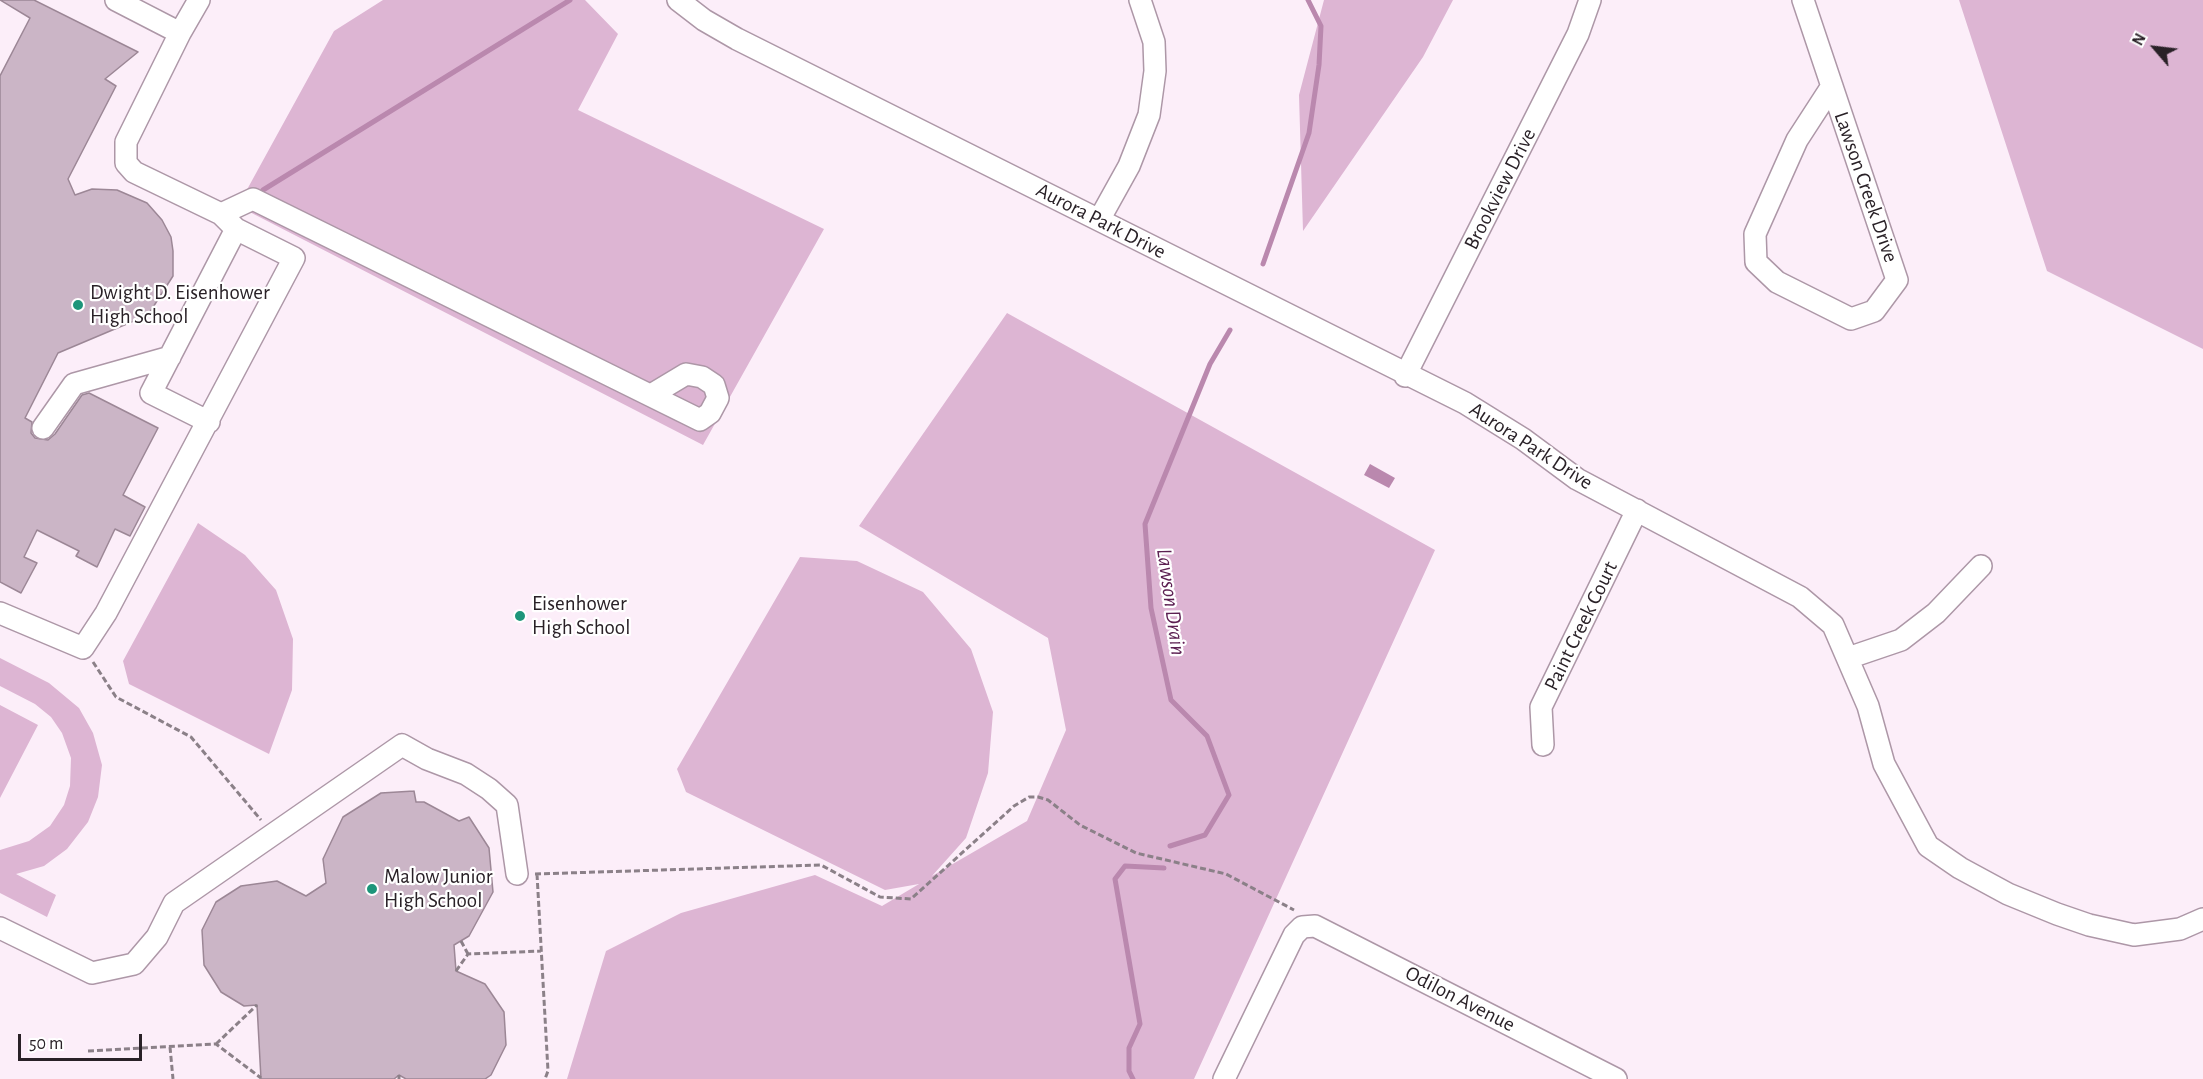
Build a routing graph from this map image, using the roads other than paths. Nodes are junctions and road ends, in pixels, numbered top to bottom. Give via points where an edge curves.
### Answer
1 (116, 0) edge
2 (199, 0) edge
3 (678, 0) edge
4 (1140, 0) edge
5 (1590, 0) edge
6 (1803, 0) edge
7 (180, 33) junction
8 (1832, 86) junction
9 (221, 214) junction
10 (1099, 220) junction
11 (236, 229) junction
12 (170, 357) junction
13 (1406, 376) junction
14 (651, 395) dead end
15 (209, 422) junction
16 (43, 428) dead end
17 (1637, 510) junction
18 (1981, 566) dead end
19 (0, 613) edge
20 (1848, 658) junction
21 (1543, 745) dead end
22 (517, 874) dead end
23 (2203, 918) edge
24 (0, 928) edge
25 (1224, 1079) edge
26 (1616, 1079) edge

1 - 7 street
2 - 7 street
3 - 10 street, Aurora Park Drive via 737,39
4 - 10 street via 1154,42 1149,115 1129,166
5 - 13 street, Brookview Drive via 1578,34
6 - 8 street, Lawson Creek Drive
7 - 9 street via 126,142 126,163 134,172
8 - 8 street, Lawson Creek Drive via 1897,280 1874,311 1851,319 1777,282 1756,262 1755,234 1797,140
9 - 11 street
9 - 14 street via 253,198
10 - 13 street, Aurora Park Drive
11 - 12 street
11 - 15 street via 294,258
12 - 15 street via 151,393
12 - 16 street via 74,384
13 - 17 street, Aurora Park Drive via 1491,417 1577,479
15 - 19 street via 106,613 83,648
17 - 20 street, Aurora Park Drive via 1800,597 1833,625
17 - 21 street, Paint Creek Court via 1541,707
18 - 20 street via 1936,613 1901,640
20 - 23 street, Aurora Park Drive via 1868,706 1884,764 1928,846 2008,894 2089,925 2134,935 2180,929
22 - 24 street via 507,806 466,774 402,745 174,903 157,937 134,964 92,973
25 - 26 street, Odilon Avenue via 1294,935 1309,926

